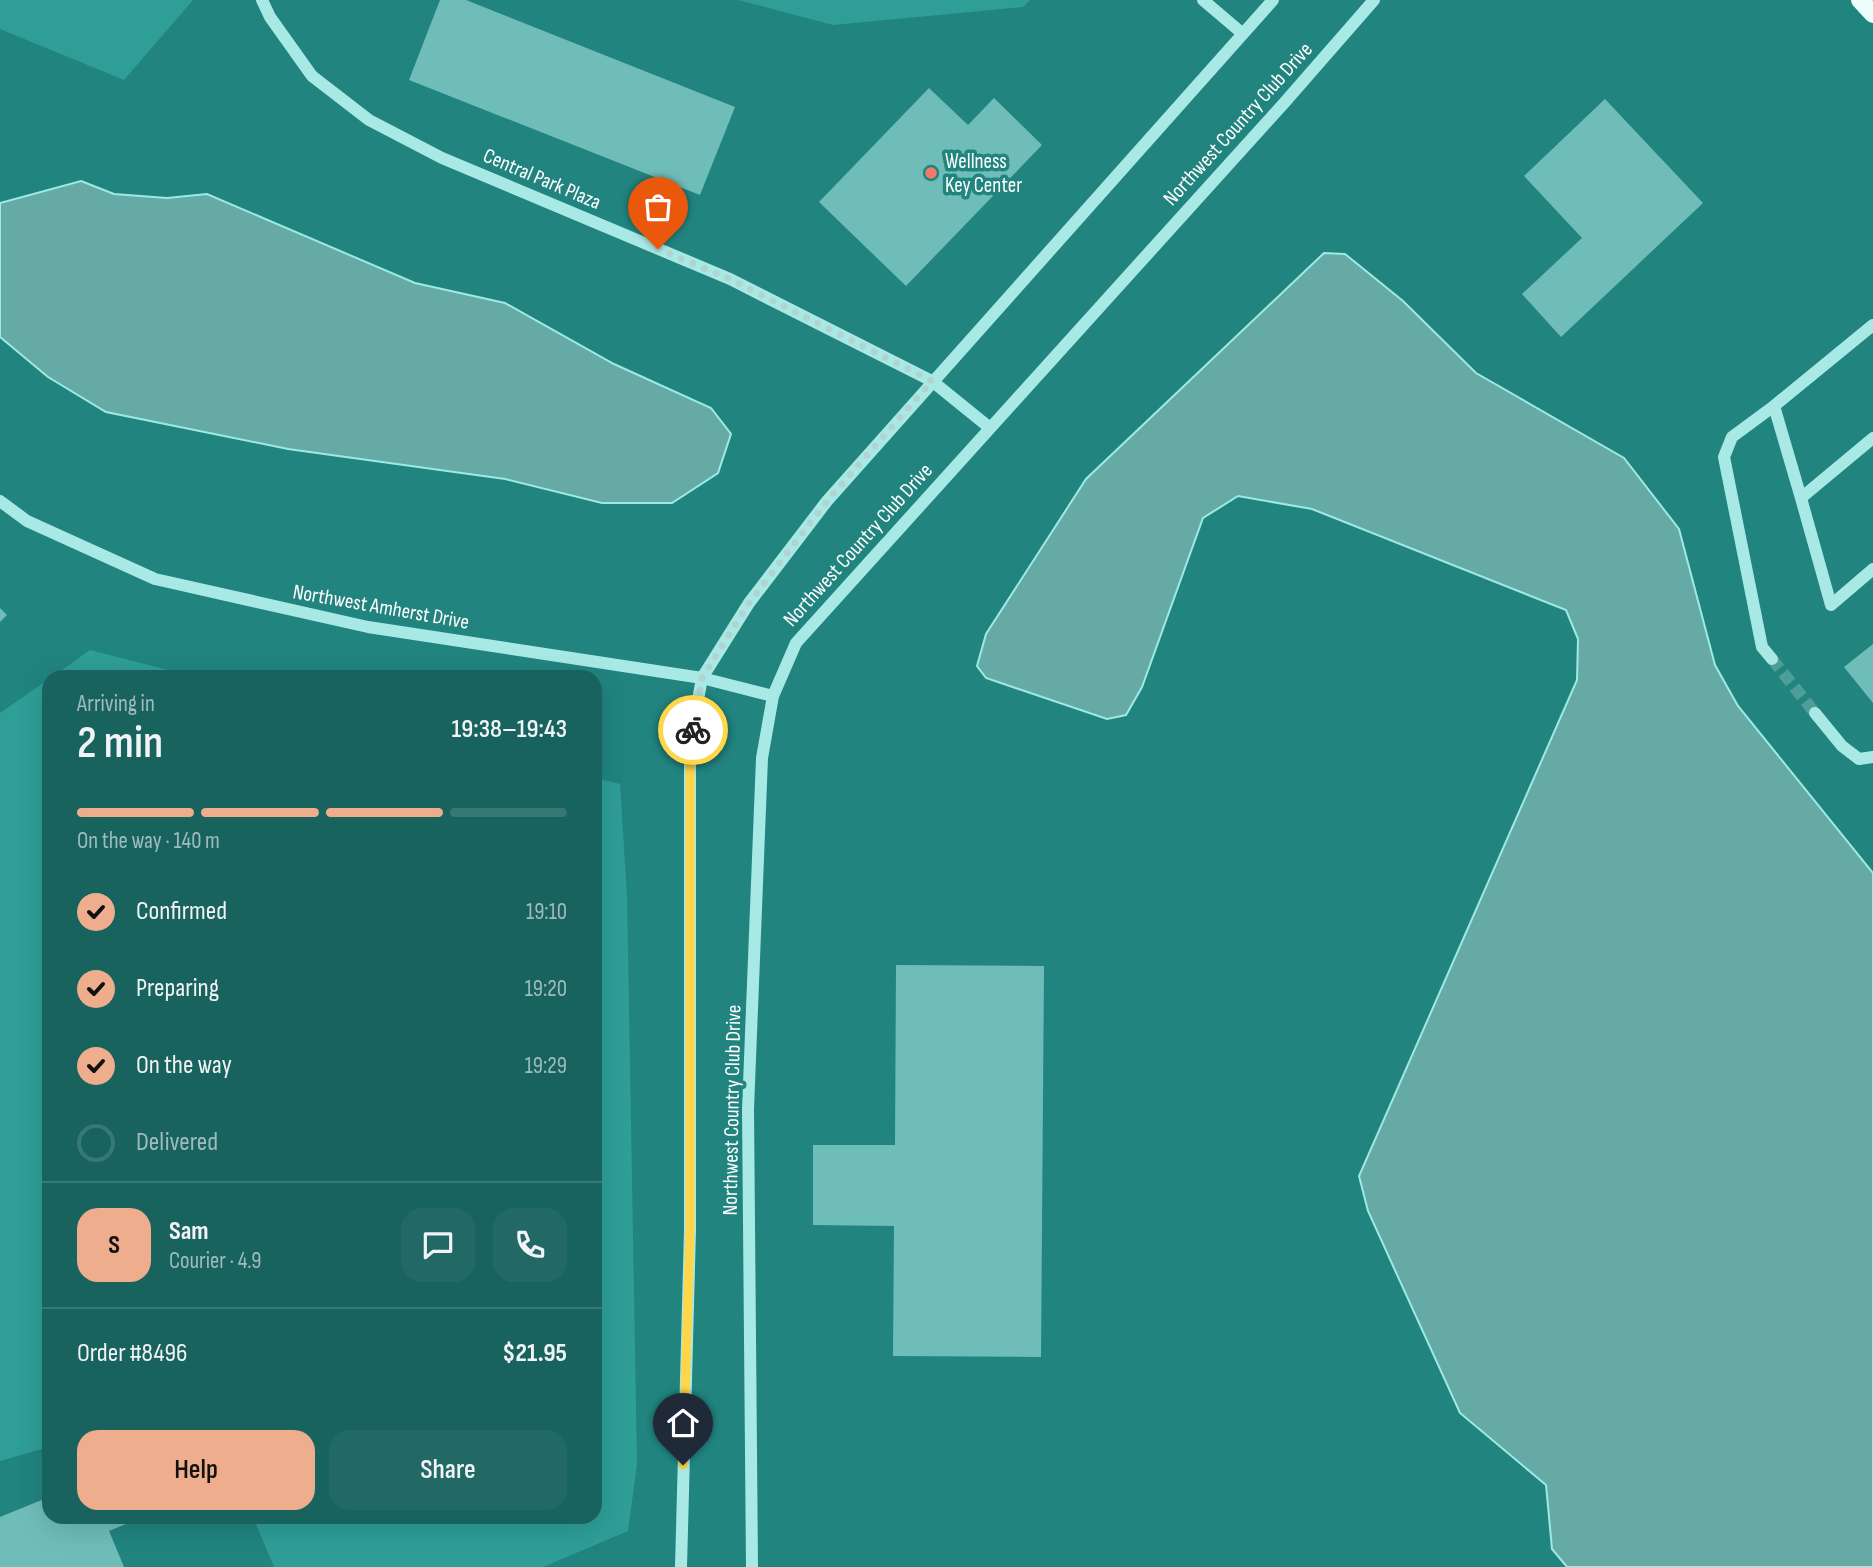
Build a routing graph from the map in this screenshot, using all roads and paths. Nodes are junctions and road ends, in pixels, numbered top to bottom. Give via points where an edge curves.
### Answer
1 (262, 0) edge
2 (1203, 0) edge
3 (1273, 0) edge
4 (1374, 0) edge
5 (1860, 0) edge
6 (1873, 14) edge
7 (1243, 34) junction
8 (1873, 325) edge
9 (932, 381) junction
10 (1774, 406) junction
11 (990, 428) junction
12 (1873, 438) edge
13 (1801, 498) junction
14 (0, 501) edge
15 (1873, 569) edge
16 (1772, 659) tunnel mouth
17 (702, 678) junction
18 (773, 696) junction
19 (1815, 713) tunnel mouth
20 (1873, 757) edge
21 (681, 1567) edge
22 (752, 1567) edge

1 - 9 street, Central Park Plaza via 312,76 369,120 442,158 730,279
2 - 7 street
3 - 7 street, Northwest Country Club Drive
4 - 11 street, Northwest Country Club Drive
5 - 6 main road
7 - 9 street, Northwest Country Club Drive
8 - 10 street
9 - 11 street, Central Park Plaza
9 - 17 street, Northwest Country Club Drive via 827,501 749,603
10 - 13 street
10 - 16 street via 1732,437 1724,457 1762,647
11 - 18 street, Northwest Country Club Drive via 796,643
12 - 13 street
13 - 15 street via 1831,605
14 - 17 street, Northwest Amherst Drive via 27,521 155,579 368,627
17 - 18 street, Northwest Amherst Drive
17 - 21 street, Northwest Country Club Drive via 690,743 690,1230
18 - 22 street, Northwest Country Club Drive via 762,758 748,1110
19 - 20 street via 1859,759

